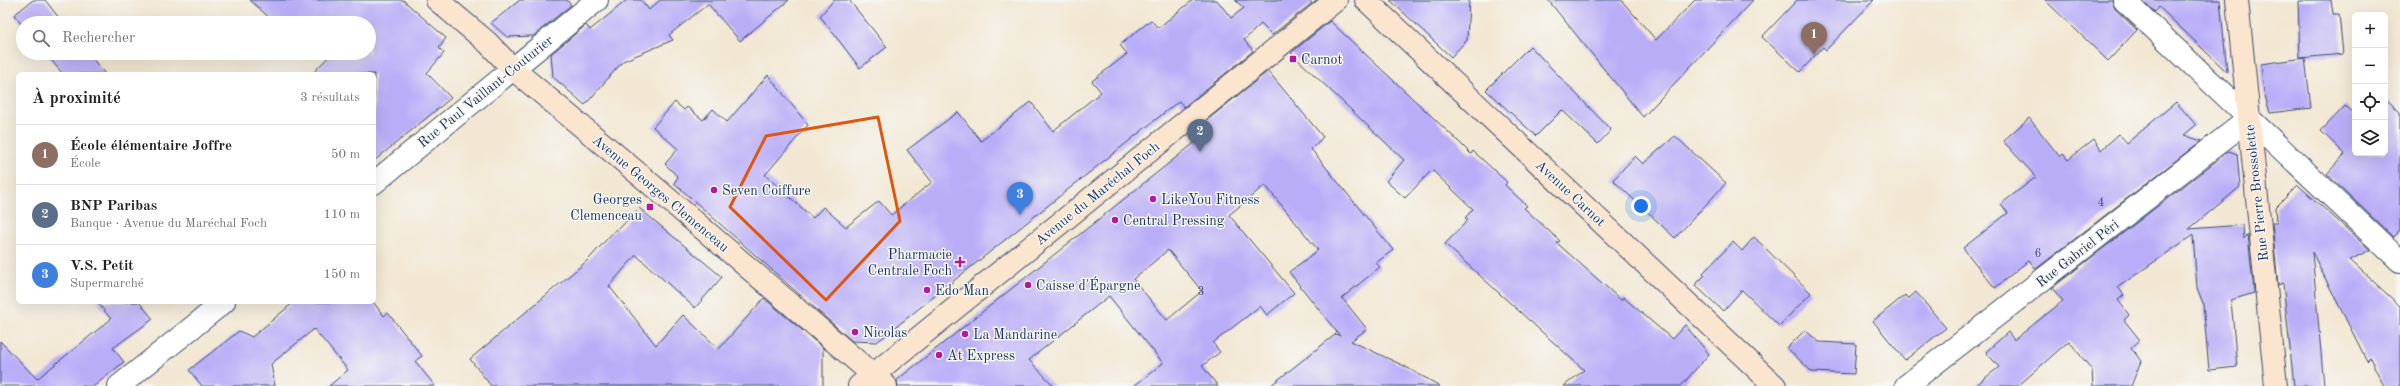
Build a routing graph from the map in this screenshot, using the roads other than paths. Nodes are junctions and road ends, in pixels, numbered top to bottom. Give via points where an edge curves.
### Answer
1 (437, 0) edge
2 (597, 0) edge
3 (1336, 0) edge
4 (1366, 0) edge
5 (2124, 0) edge
6 (2237, 0) edge
7 (513, 69) junction
8 (2249, 119) junction
9 (376, 181) edge
10 (2400, 261) edge
11 (222, 304) edge
12 (873, 382) edge
13 (119, 386) edge
14 (1775, 386) edge
15 (1906, 386) edge
16 (2276, 386) edge

1 - 7 street, Avenue Georges Clemenceau via 488,43
2 - 7 street, Rue Paul Vaillant-Couturier
3 - 12 street, Avenue du Maréchal Foch
4 - 14 street, Avenue Carnot
5 - 8 street
6 - 8 street, Rue Pierre Brossolette
7 - 9 street, Rue Paul Vaillant-Couturier
7 - 12 street, Avenue Georges Clemenceau via 646,180
8 - 10 street
8 - 15 street, Rue Gabriel Péri
8 - 16 street, Rue Pierre Brossolette
11 - 13 street

